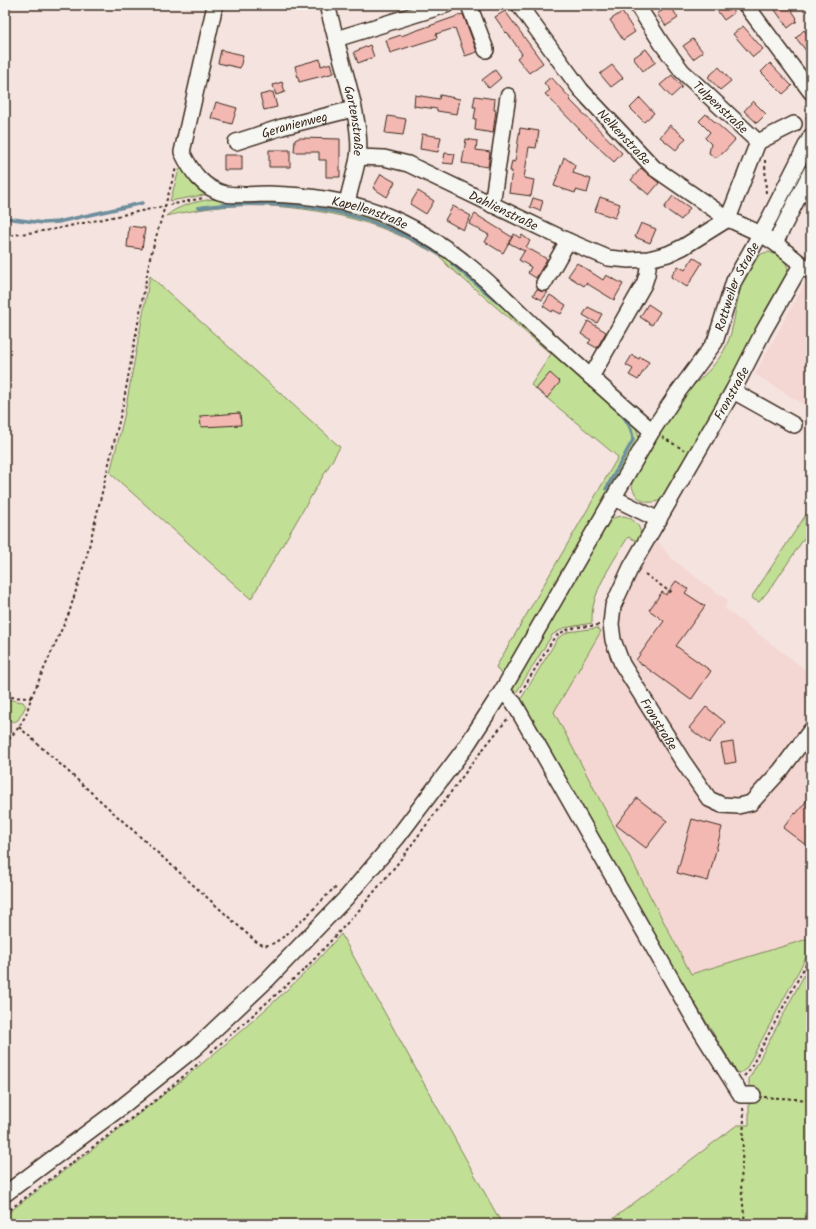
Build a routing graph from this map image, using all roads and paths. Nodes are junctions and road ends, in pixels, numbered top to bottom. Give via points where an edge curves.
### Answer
1 (215, 5) edge
2 (327, 5) edge
3 (446, 5) edge
4 (469, 5) edge
5 (519, 5) edge
6 (637, 5) edge
7 (746, 5) edge
8 (336, 39) junction
9 (486, 50) dead end
10 (811, 92) edge
11 (508, 96) dead end
12 (353, 108) junction
13 (794, 124) dead end
14 (811, 136) edge
15 (236, 142) dead end
16 (758, 142) junction
17 (182, 152) junction
18 (358, 157) junction
19 (811, 172) edge
20 (203, 198) dead end
21 (766, 200) dead end
22 (347, 203) junction
23 (492, 205) junction
24 (165, 206) junction
25 (728, 219) junction
26 (761, 234) junction
27 (5, 236) edge
28 (568, 241) junction
29 (775, 242) junction
30 (650, 259) junction
31 (806, 269) edge
32 (544, 283) dead end
33 (591, 378) junction
34 (733, 391) junction
35 (794, 425) dead end
36 (652, 431) junction
37 (696, 456) junction
38 (614, 498) junction
39 (659, 520) junction
40 (645, 574) dead end
41 (672, 590) dead end
42 (611, 624) junction
43 (502, 691) junction
44 (5, 697) edge
45 (31, 698) junction
46 (514, 703) junction
47 (18, 728) junction
48 (811, 730) edge
49 (5, 739) edge
50 (5, 743) edge
51 (334, 888) dead end
52 (811, 955) edge
53 (743, 1091) junction
54 (811, 1100) edge
55 (5, 1194) edge
56 (745, 1224) edge

1 - 17 street
2 - 8 street, Gartenstraße
3 - 8 street
4 - 9 street
5 - 25 street, Nelkenstraße via 581,90 654,168
6 - 16 street, Tulpenstraße via 682,70
7 - 10 street
8 - 12 street, Gartenstraße
11 - 23 street
12 - 15 street, Geranienweg
12 - 18 street, Gartenstraße via 358,132
13 - 16 street
14 - 26 street, Rottweiler Straße
16 - 21 path via 764,149
16 - 25 street, Tulpenstraße
17 - 22 street, Kapellenstraße via 196,177 226,194 311,196
17 - 24 path
18 - 22 street, Gartenstraße
18 - 23 street, Dahlienstraße via 384,158 408,164
19 - 29 street
20 - 24 path
22 - 33 street, Kapellenstraße via 413,228 452,253 480,275
23 - 28 street, Dahlienstraße
24 - 27 path via 50,230
24 - 45 path via 150,258 123,405 87,556 69,613
25 - 26 street, Nelkenstraße
25 - 30 street, Dahlienstraße via 683,247
26 - 29 street, Rottweiler Straße
26 - 36 street, Rottweiler Straße via 734,281 715,342
28 - 30 street, Dahlienstraße via 608,258
28 - 32 street
29 - 31 street, Rottweiler Straße
30 - 33 street via 644,284
31 - 34 street, Fronstraße via 763,332
33 - 36 street, Kapellenstraße
34 - 35 street
34 - 37 street, Fronstraße
36 - 37 path
36 - 38 street, Rottweiler Straße
37 - 39 street, Fronstraße
38 - 39 street
38 - 43 street, Rottweiler Straße
39 - 42 street, Fronstraße via 622,584 612,606
40 - 41 path via 670,592
42 - 46 path via 561,632 554,638
42 - 48 street, Fronstraße via 613,640 622,664 709,800 722,805 738,806 751,803 781,770
43 - 46 street
43 - 55 street, Rottweiler Straße via 465,748 397,838 346,898 267,980 195,1048 119,1109
44 - 45 path
45 - 47 path via 26,715
46 - 53 street via 702,1033
47 - 50 path
47 - 51 path via 261,944 269,945 276,942
49 - 50 path
52 - 53 path via 749,1071
53 - 54 path via 771,1098
53 - 56 path via 741,1185

